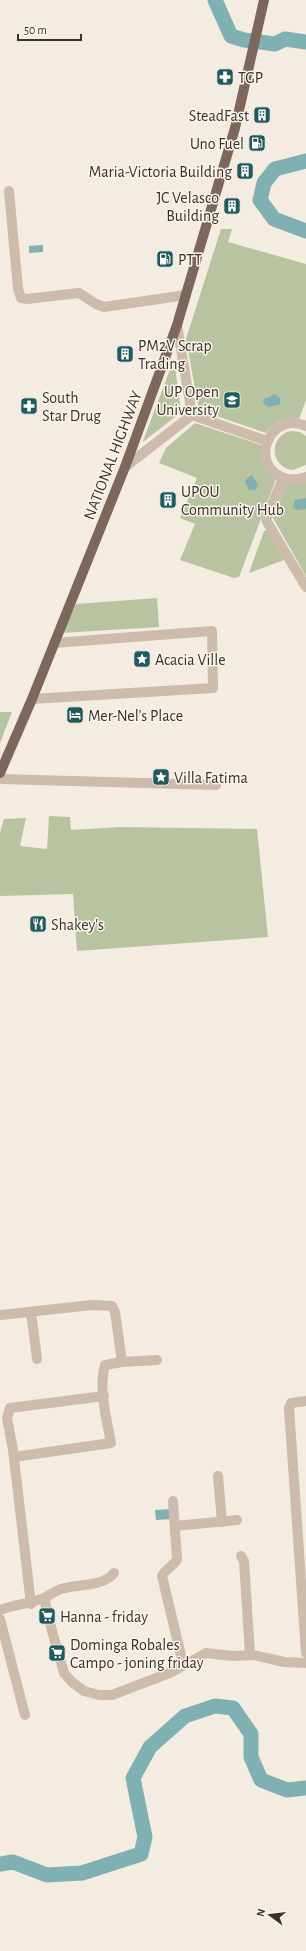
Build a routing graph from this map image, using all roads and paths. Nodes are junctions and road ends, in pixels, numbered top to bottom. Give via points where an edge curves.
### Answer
1 (264, 0) edge
2 (9, 191) dead end
3 (186, 295) junction
4 (177, 325) junction
5 (192, 415) junction
6 (306, 426) edge
7 (267, 441) junction
8 (125, 467) junction
9 (306, 477) edge
10 (283, 478) junction
11 (306, 587) edge
12 (54, 643) junction
13 (32, 699) junction
14 (0, 773) edge
15 (0, 779) edge
16 (216, 786) dead end
17 (31, 1312) junction
18 (0, 1316) edge
19 (37, 1359) dead end
20 (157, 1360) dead end
21 (122, 1362) junction
22 (104, 1396) junction
23 (306, 1401) edge
24 (14, 1457) junction
25 (218, 1476) dead end
26 (173, 1501) dead end
27 (237, 1520) dead end
28 (222, 1522) junction
29 (175, 1526) junction
30 (241, 1556) dead end
31 (114, 1573) dead end
32 (44, 1598) junction
33 (30, 1604) junction
34 (0, 1610) edge
35 (0, 1619) edge
36 (306, 1653) edge
37 (250, 1655) junction
38 (306, 1662) edge
39 (184, 1664) junction
40 (25, 1715) dead end

1 - 3 main road, NATIONAL HIGHWAY via 232,140
2 - 3 street via 21,298 79,292 104,307
3 - 4 main road, NATIONAL HIGHWAY
4 - 5 street
4 - 8 main road, NATIONAL HIGHWAY
5 - 7 street
5 - 8 street
6 - 7 street via 295,423 282,425
7 - 10 street via 265,450 268,463 272,470
8 - 12 main road, NATIONAL HIGHWAY
9 - 10 street via 295,480
10 - 11 street via 266,520
12 - 13 main road, NATIONAL HIGHWAY
12 - 13 street via 212,631 213,688
13 - 14 main road, NATIONAL HIGHWAY
15 - 16 street
17 - 18 street
17 - 19 street
17 - 21 street via 92,1305 112,1306
20 - 21 street
21 - 22 street via 105,1365
22 - 24 street via 10,1408 7,1418
22 - 24 street via 111,1443
23 - 36 street via 291,1403 290,1408
24 - 33 street
25 - 28 street
26 - 29 street
27 - 28 street
28 - 29 street
29 - 39 street via 177,1559 162,1576
30 - 37 street via 244,1561
31 - 32 street via 109,1578 59,1590
32 - 33 street
32 - 39 street via 64,1673 84,1691 112,1695 172,1672
33 - 34 street via 9,1606
35 - 40 street
37 - 38 street via 284,1662
37 - 39 street via 206,1654

